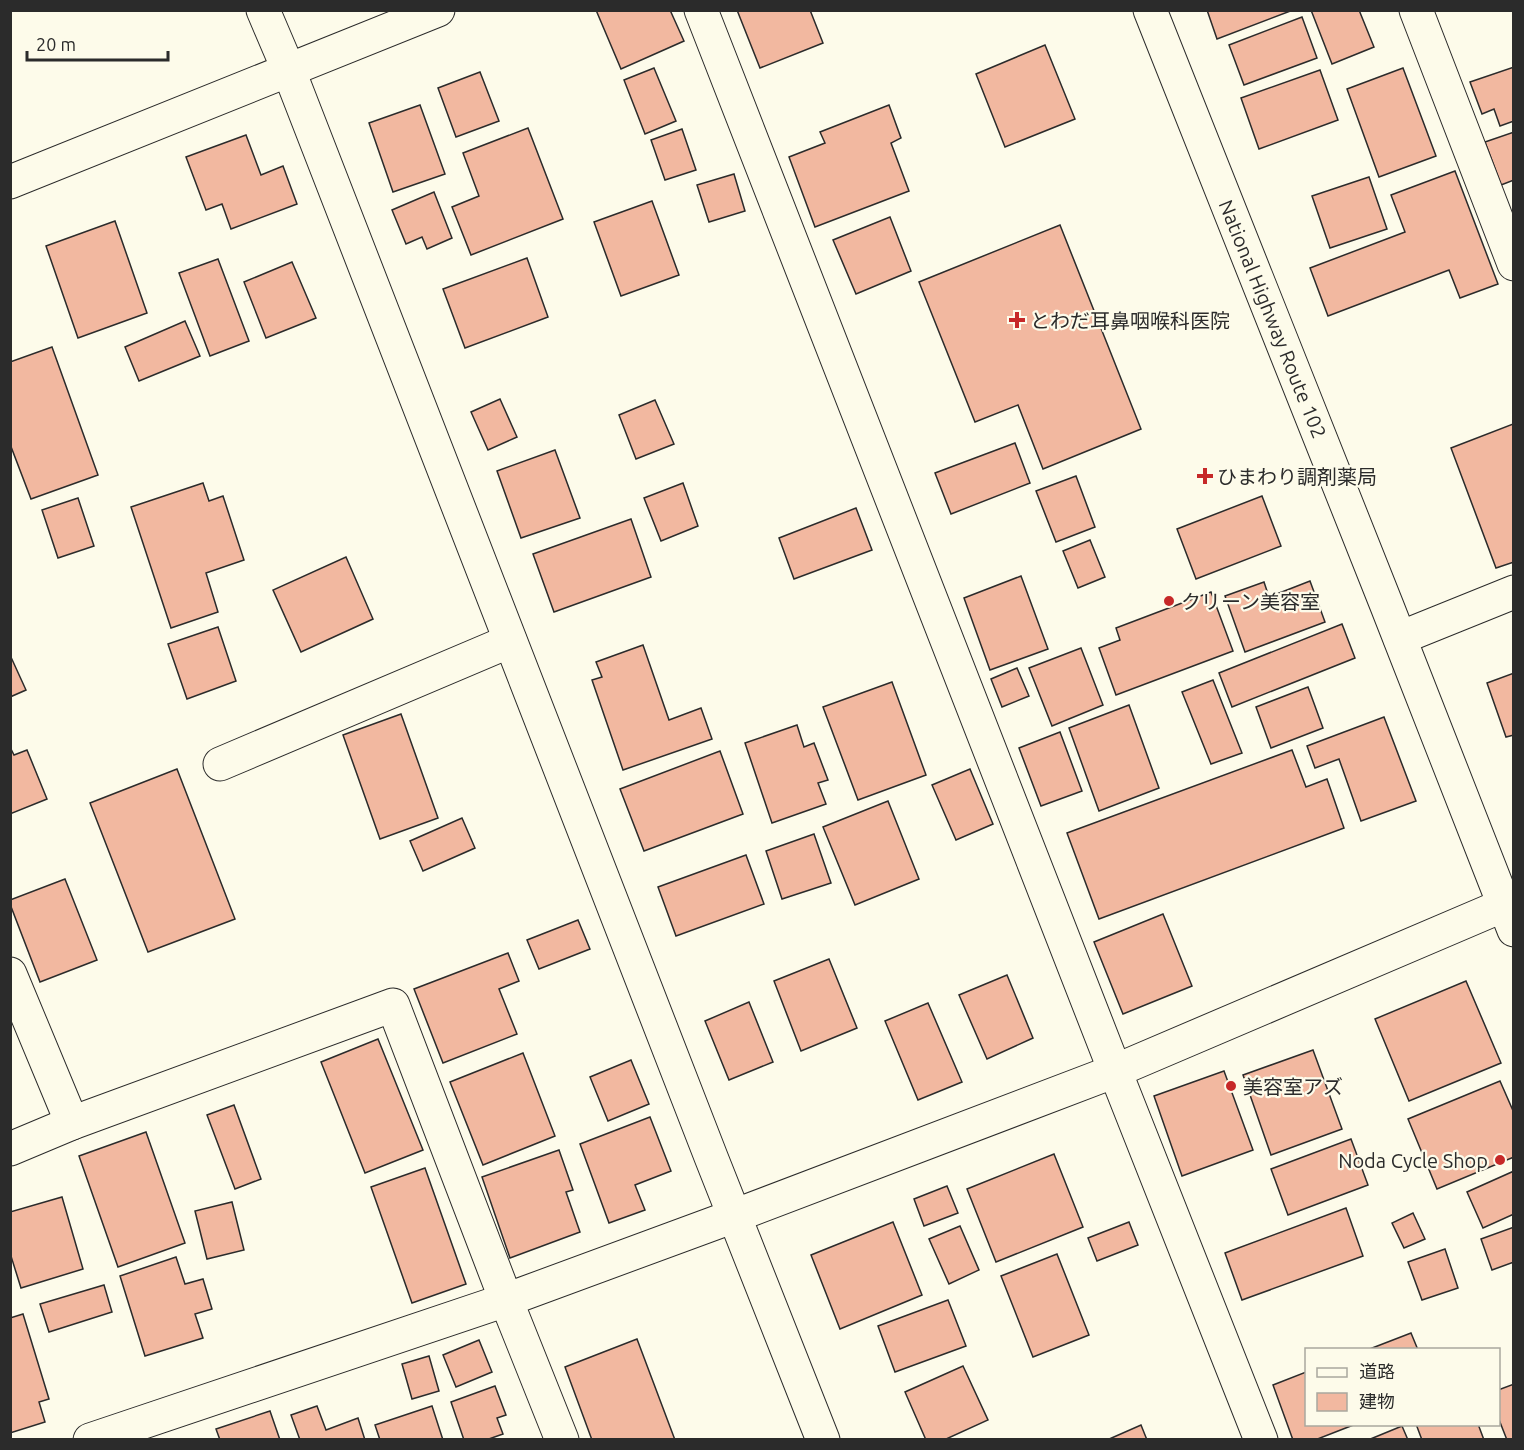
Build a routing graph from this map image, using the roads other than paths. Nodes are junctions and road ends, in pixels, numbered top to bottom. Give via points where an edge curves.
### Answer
1 (263, 10) edge
2 (438, 10) edge
3 (701, 10) edge
4 (1150, 10) edge
5 (1416, 10) edge
6 (289, 71) junction
7 (10, 182) edge
8 (1514, 264) edge
9 (1514, 592) edge
10 (1400, 638) junction
11 (510, 641) junction
12 (219, 764) dead end
13 (1509, 917) edge
14 (10, 974) edge
15 (1115, 1071) junction
16 (72, 1123) junction
17 (10, 1149) edge
18 (734, 1216) junction
19 (506, 1300) junction
20 (90, 1440) edge
21 (562, 1440) edge
22 (823, 1440) edge
23 (1261, 1440) edge

1 - 6 main road
2 - 6 main road
3 - 15 main road
4 - 10 main road, National Highway Route 102
5 - 8 main road
6 - 7 main road
6 - 11 main road
9 - 10 main road
10 - 13 main road, National Highway Route 102
11 - 12 main road
11 - 18 main road
13 - 15 main road
14 - 16 main road
15 - 18 main road
15 - 23 main road
16 - 17 main road
16 - 19 main road via 393,1005
18 - 19 main road
18 - 22 main road
19 - 20 main road
19 - 21 main road

